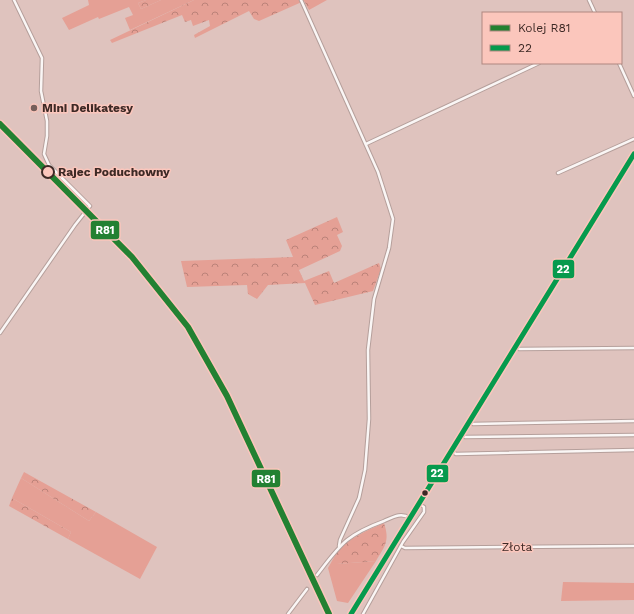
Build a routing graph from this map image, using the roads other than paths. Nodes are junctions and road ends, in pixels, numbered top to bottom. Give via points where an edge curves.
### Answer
1 (14, 0) edge
2 (301, 0) edge
3 (589, 0) edge
4 (595, 12) edge
5 (537, 64) edge
6 (619, 64) edge
7 (634, 96) edge
8 (634, 139) edge
9 (366, 144) junction
10 (634, 154) edge
11 (558, 173) dead end
12 (0, 333) edge
13 (515, 347) junction
14 (634, 348) edge
15 (634, 421) edge
16 (469, 422) junction
17 (461, 435) junction
18 (634, 435) edge
19 (634, 450) edge
20 (451, 451) junction
21 (419, 504) junction
22 (410, 518) junction
23 (340, 546) junction
24 (401, 546) junction
25 (634, 546) edge
26 (317, 575) dead end
27 (307, 589) dead end
28 (288, 614) edge
29 (351, 614) edge
30 (363, 614) edge

1 - 12 street via 42,58 41,90 47,121 45,157 90,206
2 - 9 street
3 - 4 street
5 - 9 street
6 - 7 street
8 - 11 street
9 - 23 street via 393,219 389,248 374,299 368,350 369,419 366,470 360,498 340,540
10 - 13 main road
13 - 14 street
13 - 16 main road
15 - 16 street via 473,424
16 - 17 main road
17 - 18 street
17 - 20 main road
19 - 20 street via 456,454
20 - 21 main road
21 - 22 main road
21 - 24 street via 424,507 424,512
22 - 23 street via 399,515 364,528 351,535
22 - 29 main road
23 - 26 street
24 - 25 street, Złota
24 - 30 street
27 - 28 street

